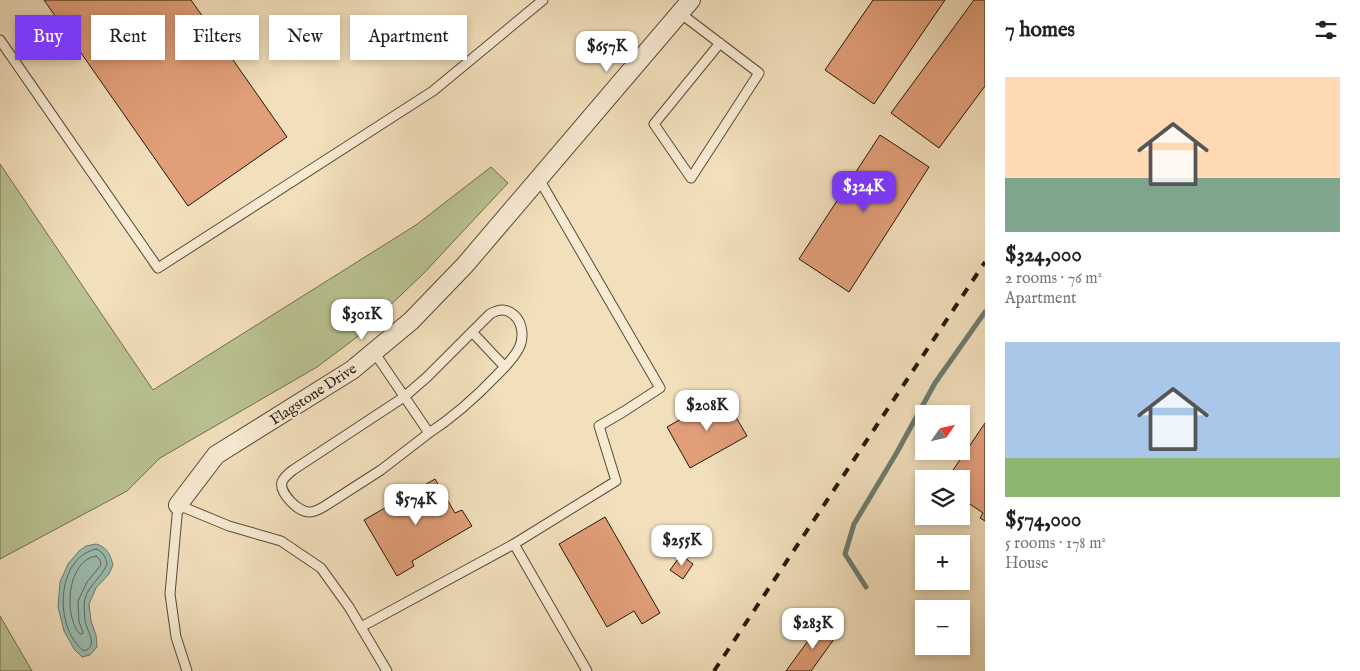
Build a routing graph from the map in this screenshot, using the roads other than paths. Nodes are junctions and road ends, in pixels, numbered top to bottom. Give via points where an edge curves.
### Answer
1 (543, 0) edge
2 (686, 6) edge
3 (0, 40) edge
4 (720, 43) junction
5 (543, 173) junction
6 (472, 332) junction
7 (374, 352) junction
8 (505, 367) junction
9 (404, 397) junction
10 (429, 433) junction
11 (178, 505) junction
12 (514, 544) junction
13 (361, 627) junction
14 (187, 671) edge
15 (387, 671) edge
16 (586, 671) edge

1 - 3 lane via 433,91 158,268
2 - 4 lane
2 - 5 street, Flagstone Drive
4 - 4 lane via 759,73 691,178 654,124
5 - 7 street, Flagstone Drive via 452,279 412,321
5 - 12 lane via 660,388 599,426 616,480
6 - 8 lane
6 - 8 lane via 496,311 505,309 517,318 522,338
6 - 9 lane
7 - 9 lane
7 - 11 street, Flagstone Drive via 352,370 216,455
8 - 10 lane via 473,400
9 - 10 lane
9 - 10 lane via 293,470 284,478 284,494 304,512 315,511 381,470
11 - 13 lane via 289,546 321,568
11 - 14 lane via 170,594 176,637
12 - 13 lane
12 - 16 lane
13 - 15 lane

